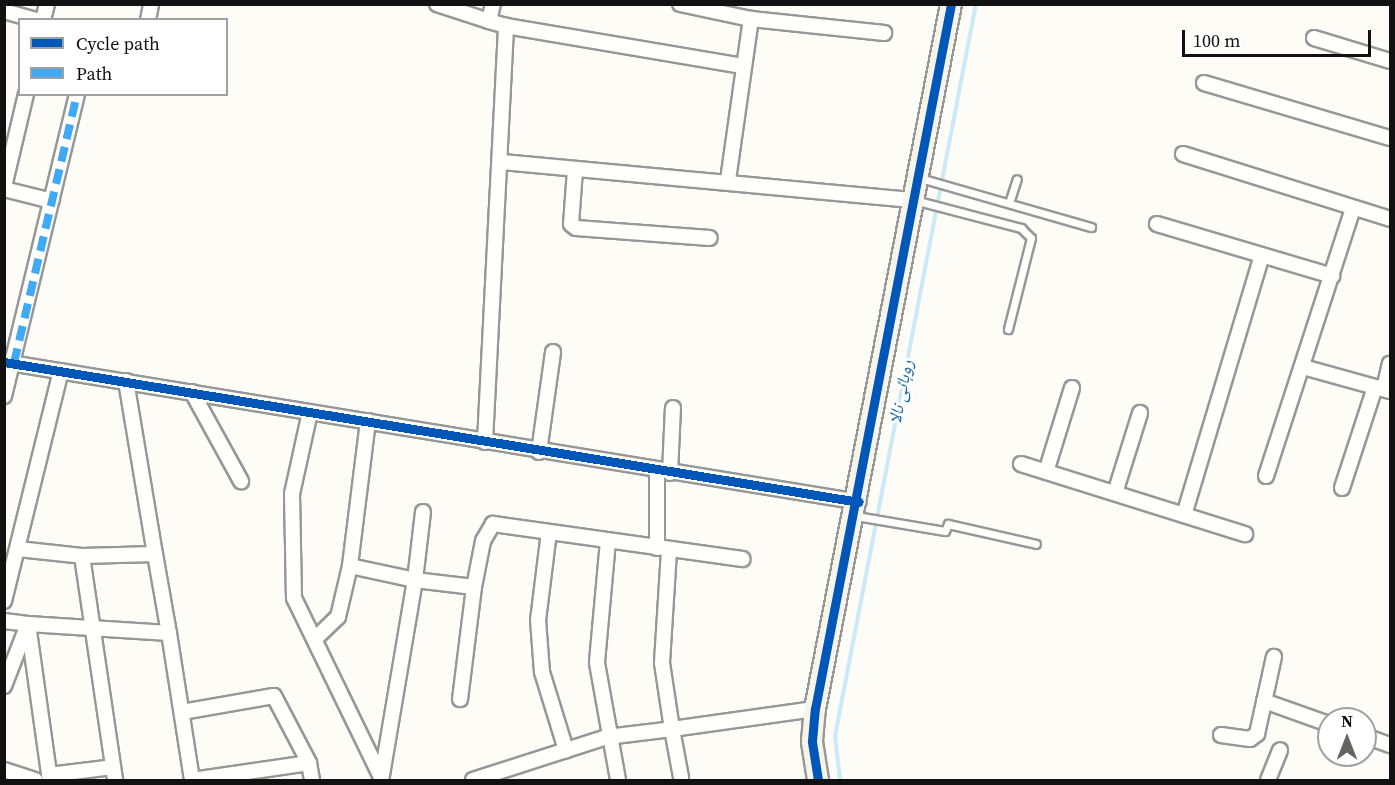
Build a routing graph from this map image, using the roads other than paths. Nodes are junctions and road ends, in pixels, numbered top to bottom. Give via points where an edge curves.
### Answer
1 (437, 4) edge
2 (493, 4) edge
3 (680, 4) edge
4 (951, 4) edge
5 (4, 11) edge
6 (29, 18) edge
7 (751, 19) junction
8 (489, 21) junction
9 (506, 26) junction
10 (885, 33) dead end
11 (1314, 38) dead end
12 (1390, 61) edge
13 (743, 66) junction
14 (1204, 83) dead end
15 (26, 96) edge
16 (77, 96) edge
17 (1390, 138) edge
18 (1183, 154) dead end
19 (502, 162) junction
20 (575, 170) junction
21 (1017, 178) dead end
22 (924, 179) junction
23 (728, 180) junction
24 (4, 188) edge
25 (52, 201) junction
26 (922, 202) junction
27 (1009, 203) junction
28 (1353, 208) junction
29 (1390, 219) edge
30 (1157, 224) dead end
31 (1091, 227) dead end
32 (710, 238) dead end
33 (1262, 255) junction
34 (1332, 276) junction
35 (1008, 329) dead end
36 (553, 352) dead end
37 (9, 362) edge
38 (1390, 364) edge
39 (1303, 367) junction
40 (61, 371) junction
41 (126, 381) junction
42 (1072, 388) dead end
43 (1383, 389) edge
44 (192, 392) junction
45 (4, 396) edge
46 (673, 408) dead end
47 (310, 412) junction
48 (1140, 412) dead end
49 (368, 421) junction
50 (485, 442) junction
51 (539, 452) junction
52 (1021, 464) dead end
53 (663, 472) junction
54 (1046, 472) junction
55 (1266, 476) dead end
56 (241, 481) dead end
57 (1342, 488) dead end
58 (1115, 493) junction
59 (423, 512) dead end
60 (860, 512) junction
61 (1184, 515) junction
62 (549, 532) junction
63 (1245, 534) dead end
64 (608, 541) junction
65 (1036, 543) dead end
66 (18, 549) junction
67 (663, 549) junction
68 (156, 554) junction
69 (82, 556) junction
70 (743, 559) dead end
71 (350, 566) junction
72 (415, 580) junction
73 (474, 587) junction
74 (4, 601) edge
75 (4, 621) edge
76 (28, 624) junction
77 (93, 629) junction
78 (169, 633) junction
79 (317, 637) junction
80 (1274, 657) dead end
81 (4, 686) edge
82 (460, 699) dead end
83 (1264, 701) junction
84 (815, 709) junction
85 (182, 712) junction
86 (1317, 720) edge
87 (672, 729) junction
88 (1221, 735) dead end
89 (607, 737) junction
90 (566, 750) junction
91 (1280, 750) dead end
92 (309, 764) junction
93 (4, 770) edge
94 (114, 774) edge
95 (508, 776) edge
96 (681, 777) dead end
97 (49, 778) edge
98 (381, 779) edge
99 (35, 780) edge
100 (192, 780) edge
101 (312, 780) edge
102 (473, 780) edge
103 (618, 780) edge
104 (818, 780) edge
105 (1268, 780) edge

1 - 8 street
2 - 8 street
3 - 7 street
4 - 22 street
5 - 6 street
7 - 10 street
7 - 13 street
8 - 9 street
9 - 13 street
9 - 19 street
11 - 12 street
13 - 23 street
14 - 17 street
15 - 24 street
16 - 25 street
18 - 28 street
19 - 20 street
19 - 50 street
20 - 23 street
20 - 32 street via 572,224 576,228
21 - 27 lane
22 - 26 street
22 - 27 lane
23 - 26 street
24 - 25 street
25 - 37 street
26 - 35 lane via 1021,228 1031,238
26 - 60 street
27 - 31 lane
28 - 29 street
28 - 34 street
30 - 33 street
33 - 34 street
33 - 61 street
34 - 39 street
36 - 51 street
37 - 40 street
37 - 45 street
38 - 43 street
39 - 43 street
39 - 55 street
40 - 41 street
40 - 66 street
41 - 44 street
41 - 68 street
42 - 54 street
43 - 57 street
44 - 47 street
44 - 56 street
46 - 53 street
47 - 49 street
47 - 79 street via 292,494 291,579 294,598
48 - 58 street
49 - 50 street
49 - 71 street
50 - 51 street
51 - 53 street
52 - 54 street
53 - 60 street
53 - 67 street
54 - 58 street
58 - 61 street
59 - 72 street
60 - 65 lane via 889,522 945,531 948,525
60 - 84 street
61 - 63 street
62 - 64 street
62 - 73 street via 488,528
62 - 90 street via 538,620 542,672
64 - 67 street
64 - 89 street via 597,663
66 - 69 street
66 - 74 street
67 - 70 street
67 - 87 street via 662,663
68 - 69 street
68 - 78 street
69 - 77 street
71 - 72 street
71 - 79 street via 338,617
72 - 73 street
72 - 98 street
73 - 82 street
75 - 76 street
76 - 77 street
76 - 81 street
76 - 97 street
77 - 78 street
77 - 94 street
78 - 85 street
79 - 98 street
80 - 83 street
83 - 86 street
83 - 88 street via 1254,738
84 - 87 street
84 - 104 street via 812,741
85 - 92 street via 274,696
85 - 100 street
87 - 89 street
87 - 96 street
89 - 90 street
89 - 103 street
90 - 95 street
91 - 105 street
92 - 100 street
92 - 101 street
93 - 99 street
94 - 97 street
95 - 102 street

